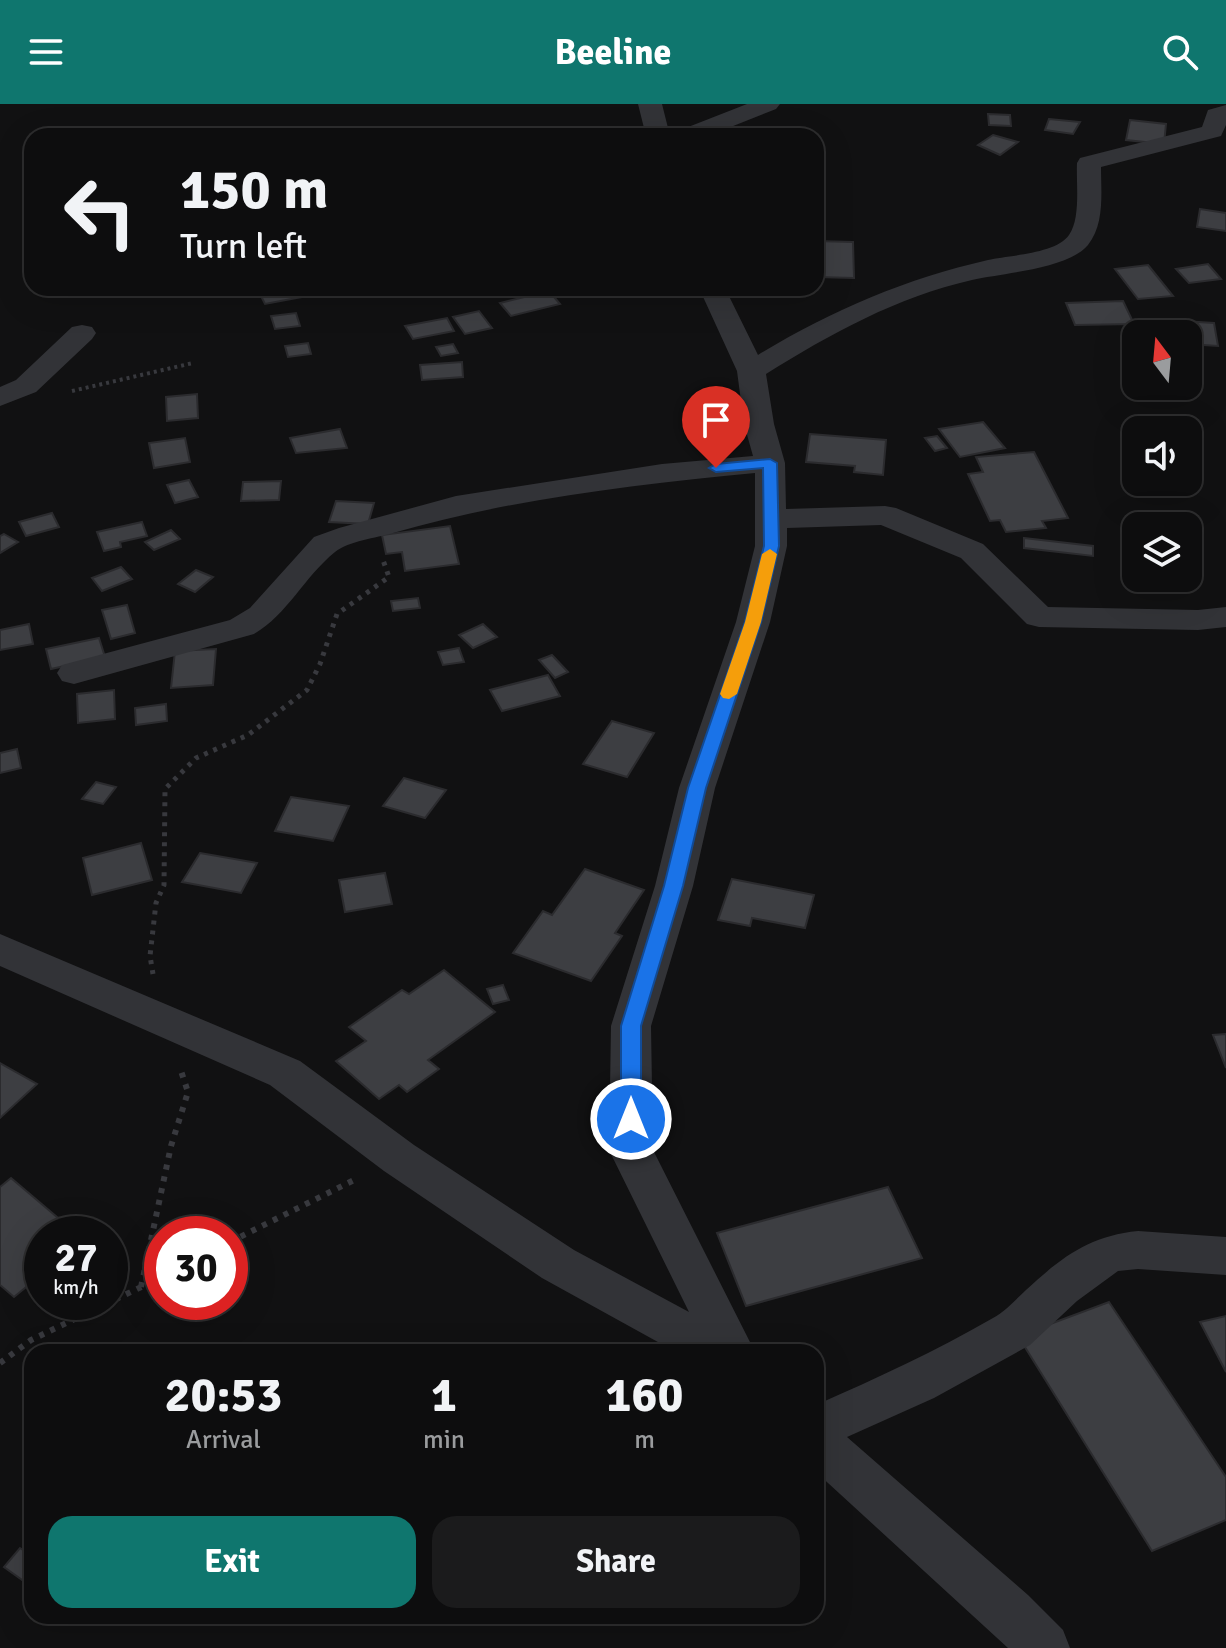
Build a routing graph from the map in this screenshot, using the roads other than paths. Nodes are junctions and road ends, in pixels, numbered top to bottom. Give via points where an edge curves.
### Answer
1 (650, 104) edge
2 (768, 104) edge
3 (1226, 112) edge
4 (656, 128) edge
5 (707, 128) edge
6 (716, 296) edge
7 (82, 333) dead end
8 (751, 371) junction
9 (0, 397) edge
10 (770, 463) junction
11 (771, 519) junction
12 (1226, 617) edge
13 (74, 673) dead end
14 (0, 949) edge
15 (1226, 1256) edge
16 (704, 1344) edge
17 (728, 1344) edge
18 (824, 1424) edge
19 (824, 1448) edge
20 (1044, 1648) edge

1 - 4 street
2 - 5 street
3 - 8 street via 1216,115 1213,131 1089,163 1086,225 1078,241 1036,260 940,277 873,302
6 - 8 street
7 - 9 street via 26,386
8 - 10 street
10 - 11 street
10 - 13 street via 662,473 456,505 350,535 325,544 262,615 242,627
11 - 12 street via 885,515 972,551 1039,617
11 - 17 street via 771,546 753,622 697,788 674,886 631,1026 631,1150
14 - 16 street via 285,1073 399,1158 558,1264
15 - 18 street via 1109,1253 1014,1330 917,1383
19 - 20 street

